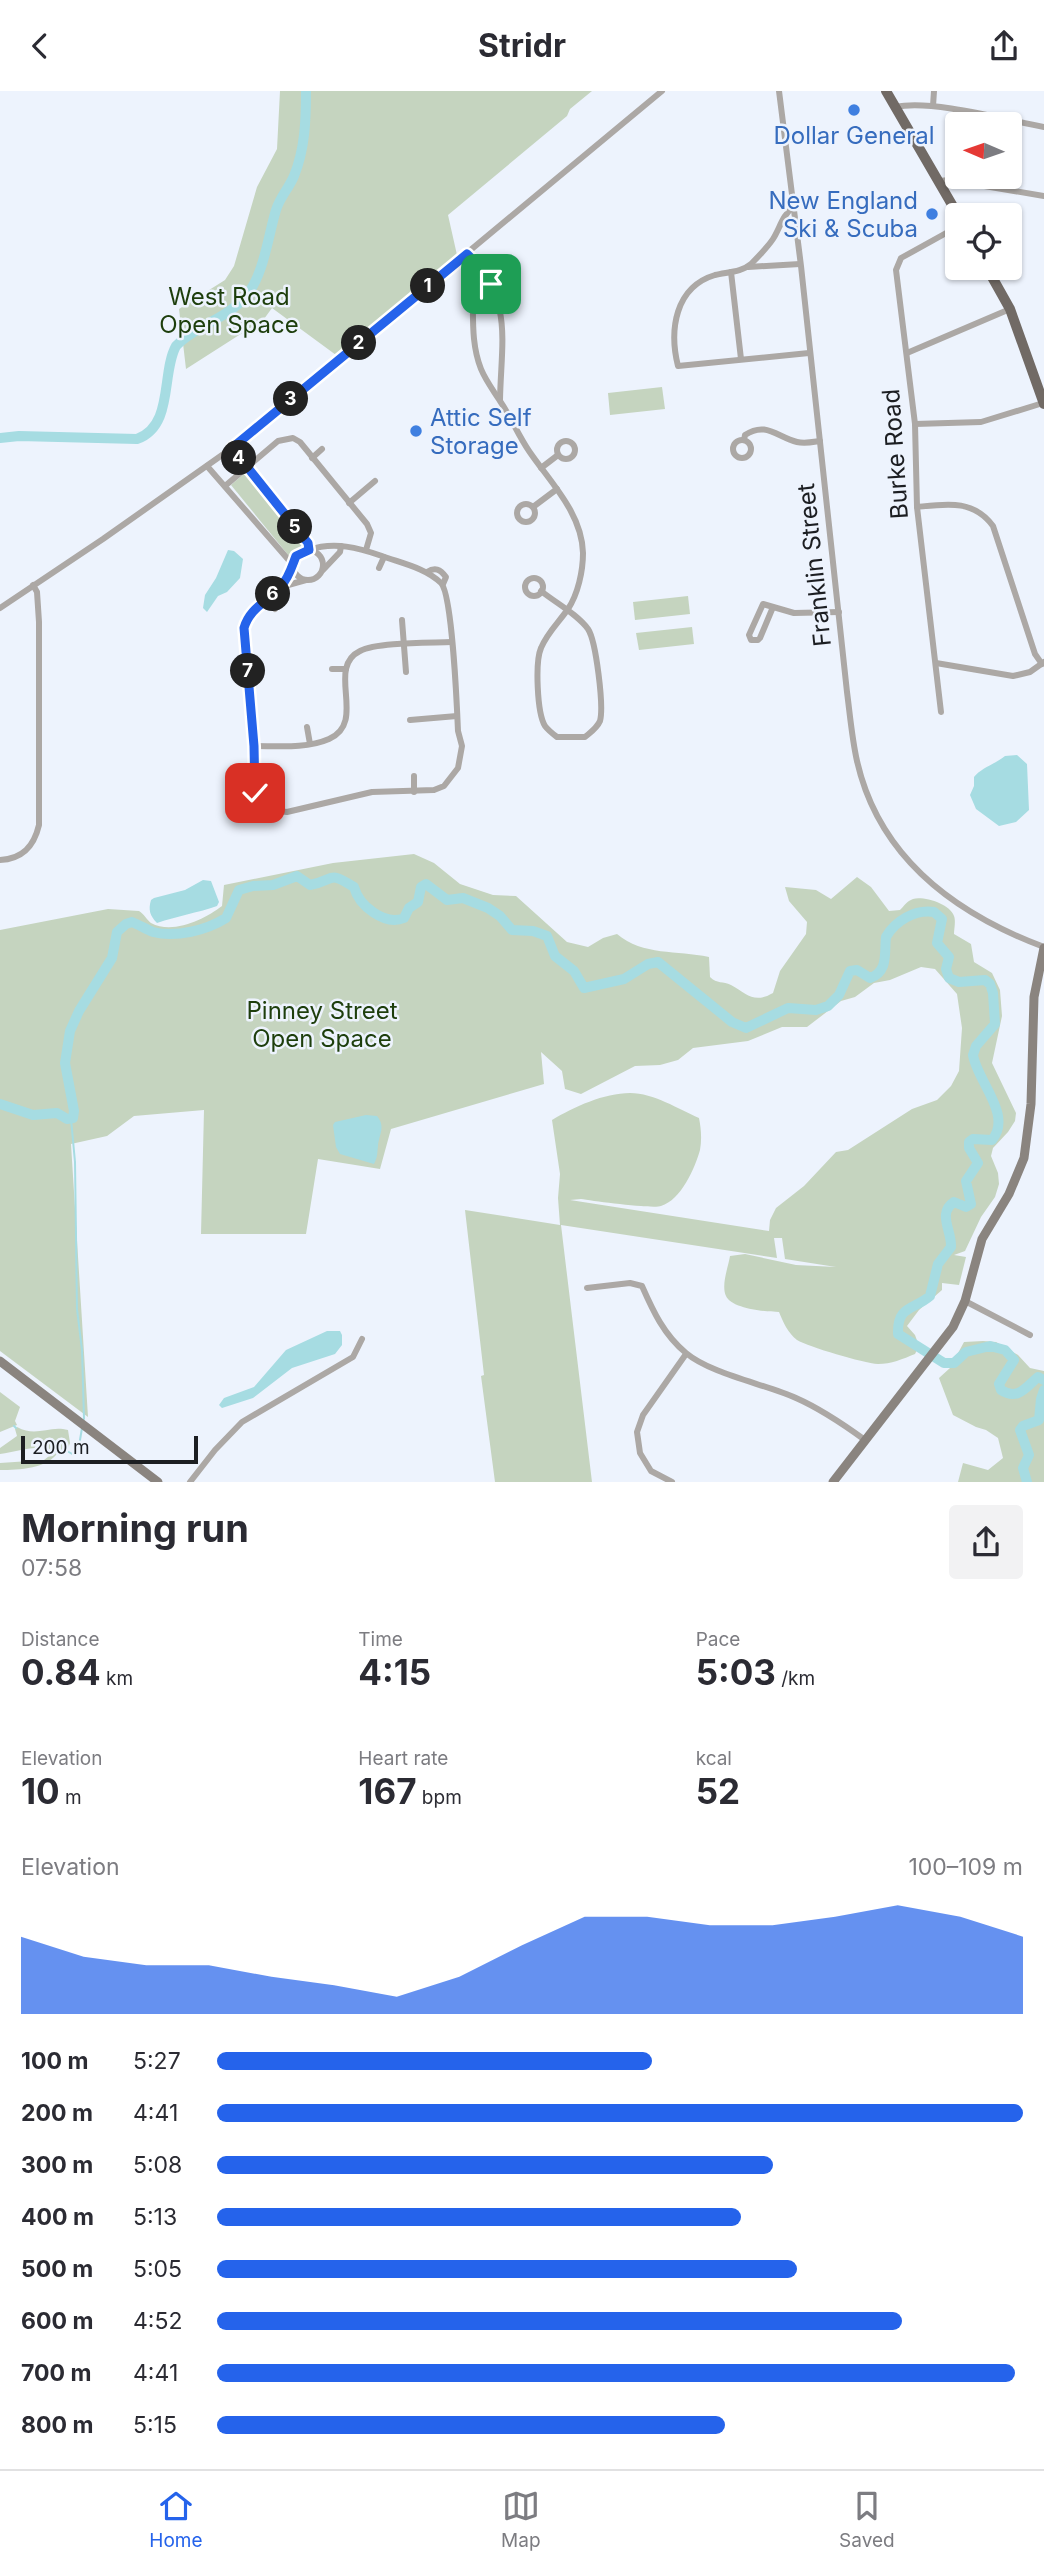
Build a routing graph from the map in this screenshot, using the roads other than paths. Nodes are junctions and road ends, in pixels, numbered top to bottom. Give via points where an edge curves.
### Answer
1 (663, 91) edge
2 (779, 91) edge
3 (886, 91) edge
4 (934, 91) edge
5 (933, 106) junction
6 (895, 107) junction
7 (1044, 127) edge
8 (939, 181) junction
9 (1044, 196) edge
10 (951, 203) edge
11 (793, 207) junction
12 (945, 234) edge
13 (467, 254) junction
14 (800, 264) junction
15 (748, 267) junction
16 (731, 272) junction
17 (994, 280) edge
18 (1010, 309) junction
19 (809, 353) junction
20 (906, 353) junction
21 (741, 359) junction
22 (1040, 377) edge
23 (500, 400) junction
24 (1044, 403) edge
25 (915, 424) junction
26 (744, 440) dead end
27 (820, 441) junction
28 (232, 448) junction
29 (322, 449) dead end
30 (558, 455) dead end
31 (312, 458) junction
32 (207, 466) junction
33 (246, 467) junction
34 (541, 468) junction
35 (375, 481) dead end
36 (225, 486) junction
37 (557, 489) junction
38 (349, 503) junction
39 (533, 507) dead end
40 (917, 507) junction
41 (341, 546) junction
42 (309, 550) junction
43 (366, 550) junction
44 (384, 557) junction
45 (293, 565) junction
46 (379, 568) dead end
47 (321, 571) junction
48 (307, 580) junction
49 (33, 585) junction
50 (281, 587) junction
51 (541, 591) dead end
52 (266, 599) junction
53 (773, 607) junction
54 (0, 608) edge
55 (275, 609) dead end
56 (567, 610) junction
57 (839, 612) junction
58 (402, 620) dead end
59 (451, 642) junction
60 (404, 645) junction
61 (936, 663) junction
62 (1043, 663) edge
63 (260, 667) dead end
64 (247, 668) junction
65 (332, 669) dead end
66 (346, 669) junction
67 (406, 672) dead end
68 (941, 712) dead end
69 (457, 716) junction
70 (410, 720) dead end
71 (307, 727) dead end
72 (310, 744) junction
73 (254, 746) junction
74 (414, 776) dead end
75 (414, 792) junction
76 (0, 860) edge
77 (1044, 947) edge
78 (587, 1288) dead end
79 (965, 1301) junction
80 (1030, 1335) dead end
81 (362, 1339) dead end
82 (686, 1354) junction
83 (0, 1361) edge
84 (865, 1440) junction
85 (158, 1482) edge
86 (190, 1482) edge
87 (672, 1482) edge
88 (833, 1482) edge

1 - 13 street
2 - 11 street, Franklin Street
3 - 6 main road
4 - 5 street
5 - 6 street
5 - 7 street
6 - 8 main road
8 - 9 street
8 - 10 main road
11 - 14 street, Franklin Street
11 - 15 street
12 - 20 street, Burke Road via 901,258 897,265
13 - 23 street via 473,272 476,353
13 - 23 street via 491,284 500,310 504,345
13 - 28 street
14 - 15 street
14 - 19 street, Franklin Street
15 - 16 street
16 - 21 street
16 - 21 street via 694,284 677,315 674,350 678,366
17 - 18 main road
18 - 20 street
18 - 22 main road
19 - 21 street
19 - 27 street, Franklin Street
20 - 25 street, Burke Road
22 - 24 main road
23 - 34 street
24 - 25 street via 981,422
25 - 40 street, Burke Road
26 - 27 street via 759,428 798,442
27 - 57 street, Franklin Street
28 - 32 street
28 - 33 street
29 - 31 street
30 - 34 street
31 - 33 street via 300,442 285,438
31 - 38 street
32 - 36 street
32 - 49 street
33 - 36 street
33 - 42 street
34 - 37 street
35 - 38 street
36 - 45 street
37 - 39 street
37 - 56 street via 575,519 583,552 578,588
38 - 43 street via 371,533
40 - 61 street, Burke Road
40 - 62 street via 954,504 985,516 993,526 1035,654
41 - 42 street
41 - 43 street
41 - 47 street
42 - 45 street via 300,552
42 - 47 street via 321,558
43 - 44 street
44 - 46 street
44 - 59 street via 427,572 443,584
45 - 48 street
45 - 50 street
47 - 48 street
48 - 50 street
49 - 54 street
49 - 76 street via 39,622 39,825 28,850
50 - 52 street
51 - 56 street
52 - 55 street
52 - 64 street via 247,617
53 - 53 street via 761,606 751,640 760,638
53 - 57 street via 794,613
56 - 56 street via 592,638 601,709 593,731 570,739 557,737 545,726 537,658
57 - 77 street, Franklin Street via 856,760 886,831 904,857 949,899
58 - 60 street
59 - 60 street
59 - 69 street
60 - 66 street via 359,651
60 - 67 street
61 - 62 street via 1013,676
61 - 68 street, Burke Road
63 - 64 street
64 - 73 street
65 - 66 street
66 - 72 street via 343,728 329,739
69 - 70 street
69 - 75 street via 462,746 458,768 443,786
71 - 72 street
72 - 73 street
73 - 75 street via 255,793 269,810 287,812 372,792
74 - 75 street
77 - 79 main road via 1034,997 1031,1104 1024,1159 982,1239
78 - 82 street via 642,1286 657,1321
79 - 80 street
79 - 84 main road via 953,1327
81 - 86 street via 353,1357 243,1422
82 - 84 street via 795,1398
82 - 87 street via 643,1415 637,1432 640,1453 651,1471
83 - 85 main road
84 - 88 main road

